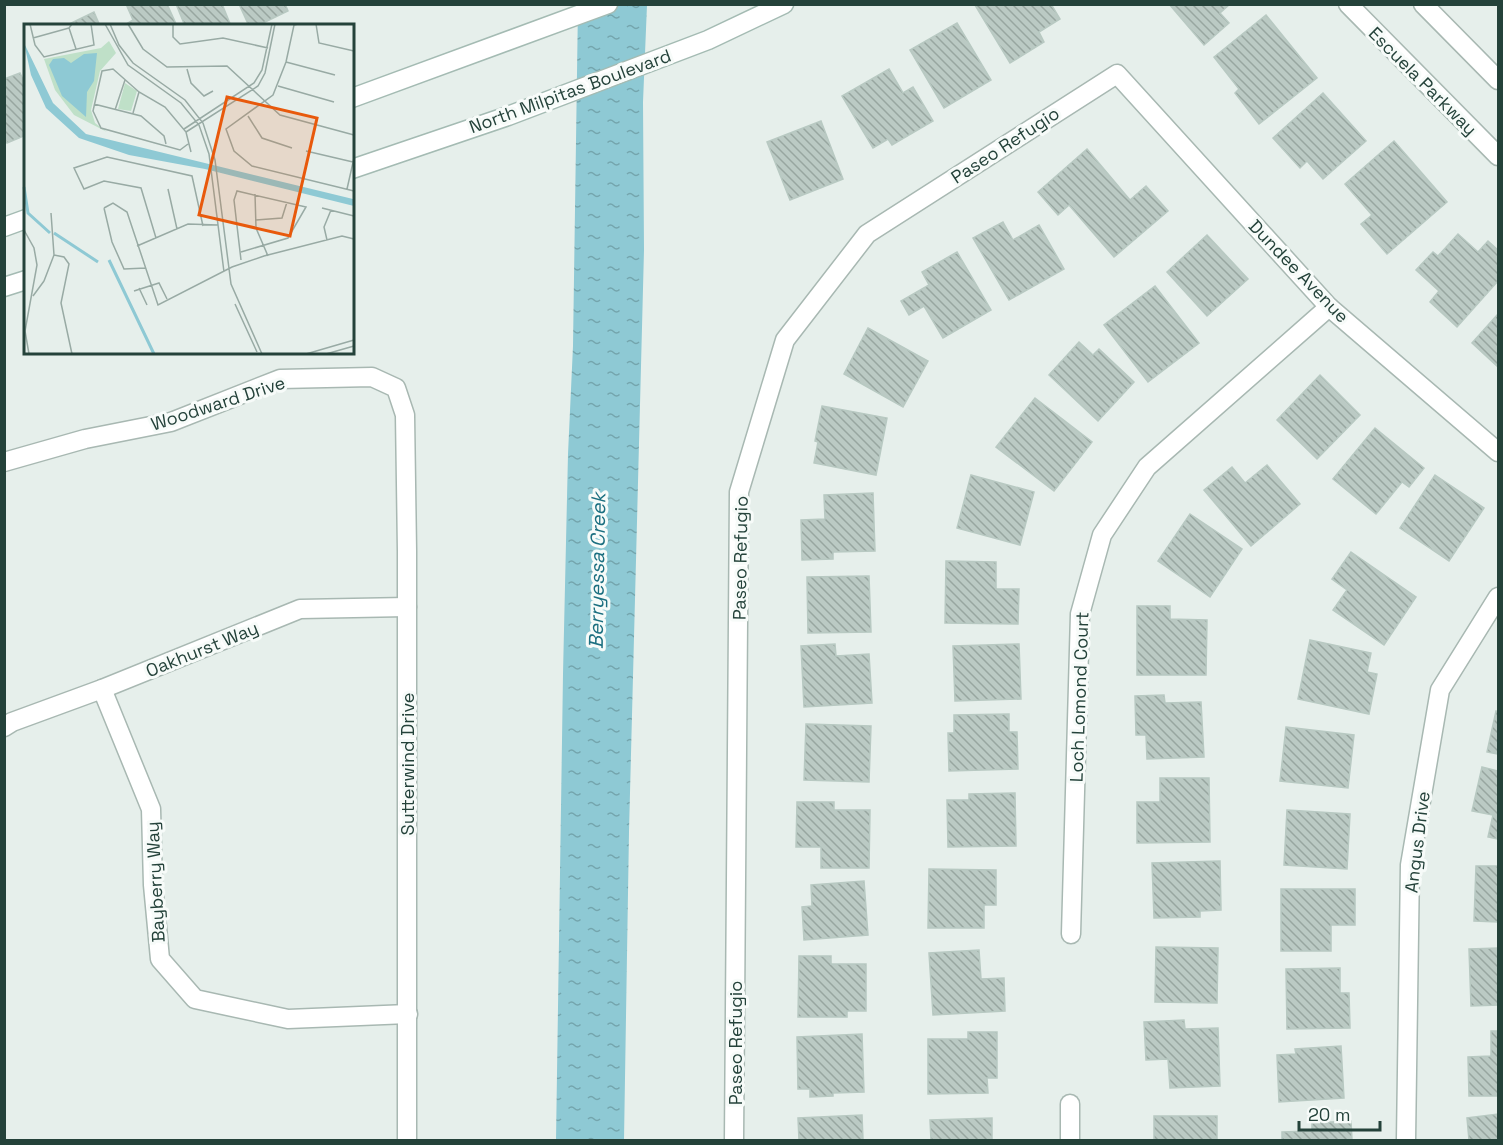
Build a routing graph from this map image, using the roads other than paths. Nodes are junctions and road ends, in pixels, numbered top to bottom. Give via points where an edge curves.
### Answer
1 (608, 4) edge
2 (784, 4) edge
3 (1348, 4) edge
4 (1423, 4) edge
5 (1117, 74) joint
6 (1498, 80) edge
7 (354, 97) edge
8 (1498, 156) edge
9 (354, 168) edge
10 (24, 220) edge
11 (4, 227) edge
12 (24, 281) edge
13 (4, 287) edge
14 (1329, 307) junction
15 (396, 388) joint
16 (1498, 452) edge
17 (4, 462) edge
18 (1498, 597) edge
19 (407, 607) junction
20 (102, 689) junction
21 (4, 727) edge
22 (1071, 934) dead end
23 (408, 1014) junction
24 (1070, 1104) dead end
25 (407, 1140) edge
26 (734, 1140) edge
27 (1070, 1140) edge
28 (1406, 1140) edge

1 - 7 street
2 - 9 street, North Milpitas Boulevard via 708,40 508,116
3 - 8 street, Escuela Parkway
4 - 6 street
5 - 14 street, Dundee Avenue
5 - 26 street, Paseo Refugio via 867,234 785,340 739,492
10 - 11 street
12 - 13 street
14 - 16 street, Dundee Avenue
14 - 22 street, Loch Lomond Court via 1147,467 1102,535 1080,614
15 - 17 street, Woodward Drive via 372,376 280,379 171,422 86,439
15 - 19 street, Sutterwind Drive via 405,415
18 - 28 street, Angus Drive via 1440,690 1410,865
19 - 20 street, Oakhurst Way via 300,609
19 - 23 street, Sutterwind Drive
20 - 21 street, Oakhurst Way
20 - 23 street, Bayberry Way via 151,809 160,959 195,999 288,1019
23 - 25 street, Sutterwind Drive
24 - 27 street

